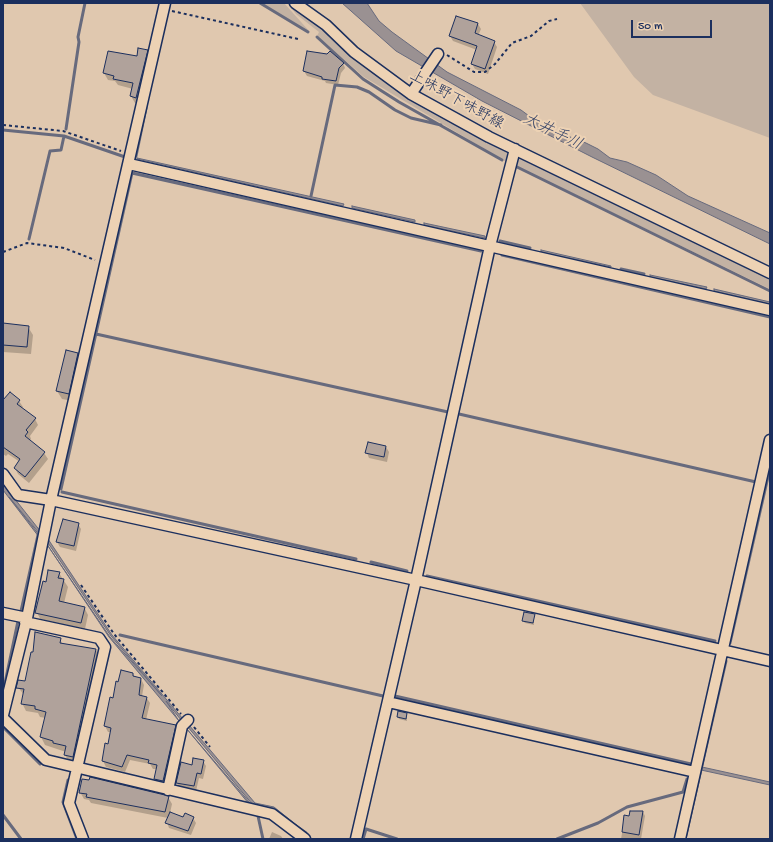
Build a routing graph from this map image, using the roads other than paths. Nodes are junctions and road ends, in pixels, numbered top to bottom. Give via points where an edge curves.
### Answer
1 (295, 3) edge
2 (165, 6) edge
3 (438, 54) road end
4 (414, 90) junction
5 (515, 149) junction
6 (129, 164) junction
7 (490, 246) junction
8 (770, 273) edge
9 (770, 310) edge
10 (770, 440) edge
11 (3, 474) edge
12 (51, 500) junction
13 (416, 580) junction
14 (3, 613) edge
15 (26, 620) junction
16 (722, 650) junction
17 (770, 661) edge
18 (6, 688) edge
19 (388, 702) junction
20 (3, 716) edge
21 (188, 720) road end
22 (77, 768) junction
23 (695, 772) junction
24 (168, 790) junction
25 (83, 839) edge
26 (305, 839) edge
27 (356, 839) edge
28 (680, 839) edge

1 - 4 street, 上味野下味野線 via 326,26 354,52
2 - 6 street
3 - 4 street
4 - 5 street, 上味野下味野線
5 - 7 street
5 - 8 street, 上味野下味野線
6 - 7 street
6 - 12 street
7 - 9 street
7 - 13 street
10 - 16 street
11 - 12 street via 18,495
12 - 13 street
12 - 15 street
13 - 16 street
13 - 19 street
14 - 15 street
15 - 18 street
15 - 22 street via 99,638 105,647
16 - 17 street
16 - 23 street
18 - 20 street
19 - 23 street
19 - 27 street
20 - 22 street via 46,760
21 - 24 street via 182,726
22 - 24 street
22 - 25 street via 69,803
23 - 28 street
24 - 26 street via 272,814

